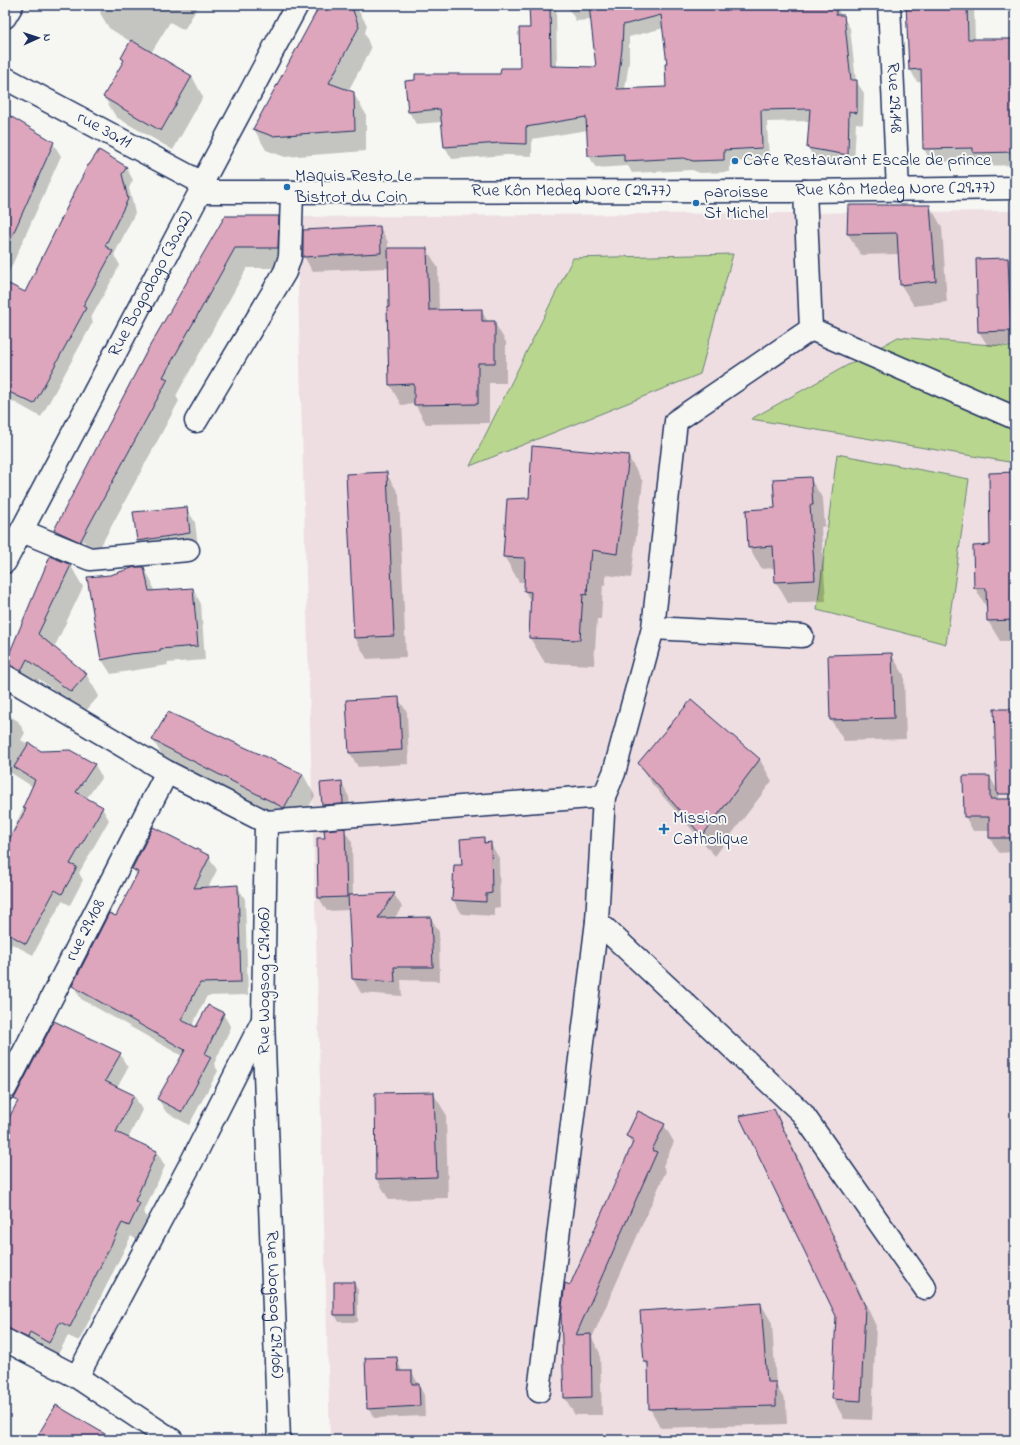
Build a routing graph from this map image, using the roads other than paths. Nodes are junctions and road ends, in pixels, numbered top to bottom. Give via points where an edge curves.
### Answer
1 (12, 5) edge
2 (297, 5) edge
3 (889, 5) edge
4 (5, 18) edge
5 (5, 78) edge
6 (201, 187) junction
7 (1015, 188) edge
8 (898, 190) junction
9 (805, 191) junction
10 (292, 192) junction
11 (811, 329) junction
12 (1015, 418) edge
13 (196, 421) dead end
14 (22, 531) junction
15 (188, 550) dead end
16 (5, 562) edge
17 (653, 628) junction
18 (802, 636) dead end
19 (5, 676) edge
20 (167, 772) junction
21 (604, 796) junction
22 (266, 822) junction
23 (597, 921) junction
24 (263, 1020) junction
25 (5, 1089) edge
26 (925, 1288) dead end
27 (5, 1340) edge
28 (77, 1377) junction
29 (539, 1391) dead end
30 (172, 1440) edge
31 (279, 1440) edge

1 - 4 street
2 - 6 street, Rue Bogodogo (30.02)
3 - 8 street, Rue 29.148
5 - 6 street, rue 30.11
6 - 10 street, Rue Kôn Medeg Nore (29.77)
6 - 14 street, Rue Bogodogo (30.02)
7 - 8 street, Rue Kôn Medeg Nore (29.77)
8 - 9 street, Rue Kôn Medeg Nore (29.77)
9 - 10 street, Rue Kôn Medeg Nore (29.77)
9 - 11 street
10 - 13 street via 290,257 285,272
11 - 12 street
11 - 17 street via 676,420
14 - 15 street via 90,558
14 - 16 street, Rue Bogodogo (30.02)
17 - 18 street
17 - 21 street via 614,773
19 - 20 street
20 - 22 street
20 - 25 street, rue 29.108
21 - 22 street
21 - 23 street
22 - 24 street, Rue Wogsog (29.106)
23 - 26 street via 802,1113
23 - 29 street
24 - 28 street via 192,1161
24 - 31 street, Rue Wogsog (29.106)
27 - 28 street
28 - 30 street

